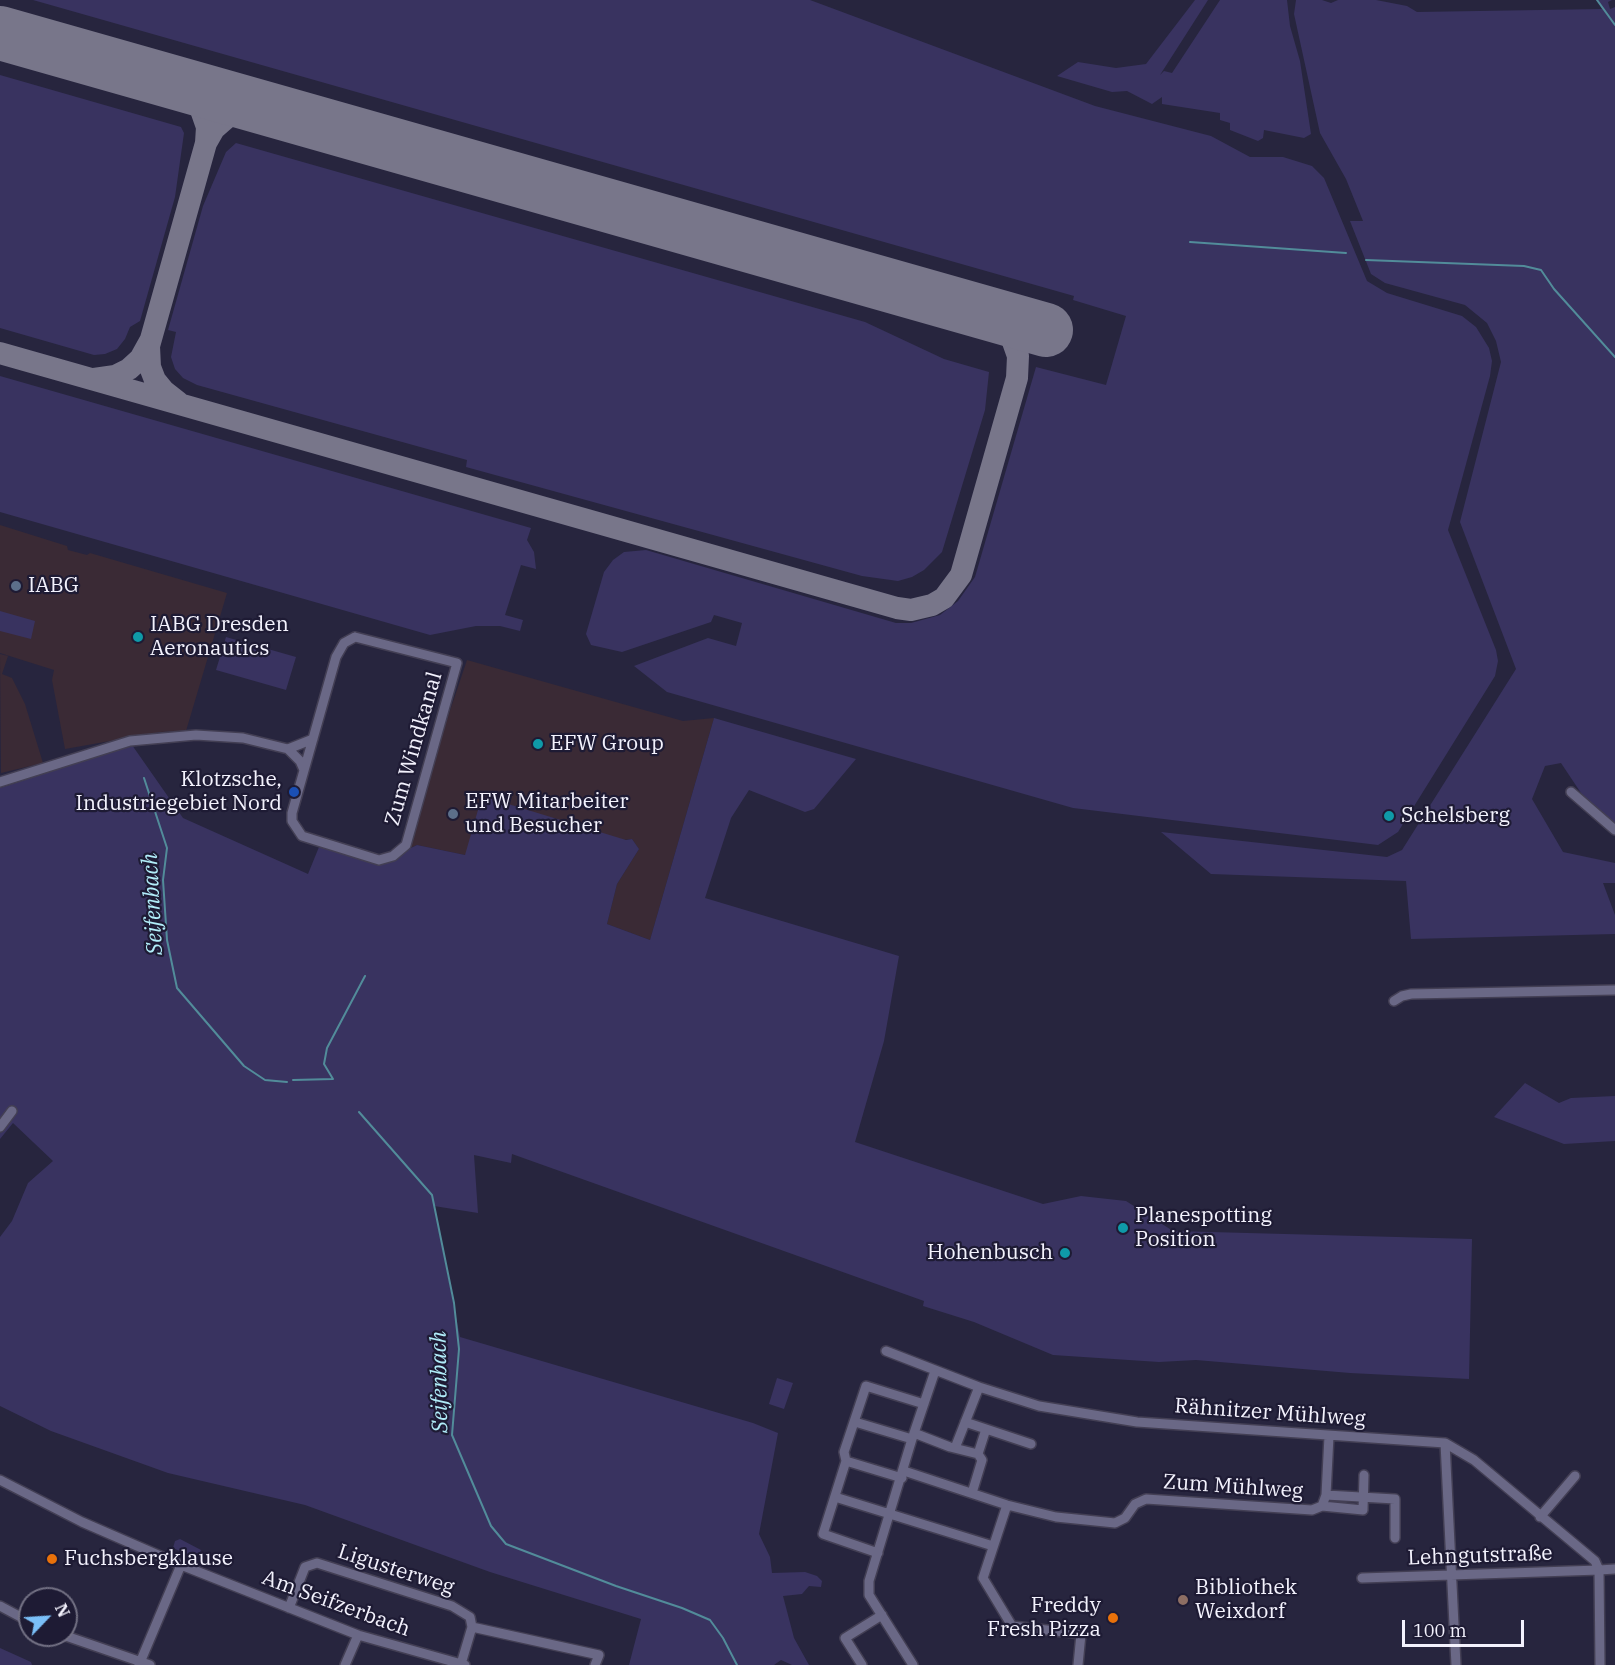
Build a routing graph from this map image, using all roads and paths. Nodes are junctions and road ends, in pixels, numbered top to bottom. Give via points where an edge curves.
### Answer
1 (313, 739) junction
2 (288, 749) junction
3 (304, 770) junction
4 (0, 782) edge
5 (1571, 792) dead end
6 (1615, 830) edge
7 (1615, 990) edge
8 (1394, 1002) dead end
9 (12, 1111) dead end
10 (0, 1127) edge
11 (886, 1351) dead end
12 (935, 1371) junction
13 (979, 1387) junction
14 (924, 1404) junction
15 (855, 1422) junction
16 (965, 1422) junction
17 (986, 1430) junction
18 (913, 1436) junction
19 (1329, 1436) junction
20 (1445, 1443) junction
21 (1031, 1444) dead end
22 (956, 1448) junction
23 (978, 1454) junction
24 (846, 1461) junction
25 (903, 1474) junction
26 (1364, 1475) dead end
27 (1575, 1476) dead end
28 (0, 1480) edge
29 (972, 1492) junction
30 (1326, 1495) junction
31 (835, 1497) junction
32 (1364, 1498) junction
33 (1007, 1505) junction
34 (1322, 1506) junction
35 (890, 1515) junction
36 (1540, 1517) junction
37 (1395, 1538) dead end
38 (993, 1546) junction
39 (878, 1553) junction
40 (181, 1565) junction
41 (1615, 1569) edge
42 (1599, 1570) junction
43 (1453, 1575) junction
44 (1362, 1578) dead end
45 (0, 1606) edge
46 (289, 1608) junction
47 (882, 1615) junction
48 (18, 1616) edge
49 (472, 1627) junction
50 (358, 1635) junction
51 (78, 1640) edge
52 (143, 1664) edge
53 (345, 1665) edge
54 (463, 1665) edge
55 (595, 1665) edge
56 (862, 1665) edge
57 (913, 1665) edge
58 (1078, 1665) edge
59 (1456, 1665) edge
60 (1600, 1665) edge

1 - 2 street
1 - 3 street, Zum Windkanal
1 - 3 street, Zum Windkanal via 336,657 344,643 355,637 457,663 406,845 393,856 379,860 302,836 295,828 292,813
2 - 3 street
2 - 4 street via 218,735 159,736 111,746
5 - 6 street
7 - 8 street via 1411,994
9 - 10 street
11 - 12 street, Rähnitzer Mühlweg
12 - 13 street, Rähnitzer Mühlweg
12 - 14 street
13 - 16 street
13 - 19 street, Rähnitzer Mühlweg via 1039,1406 1137,1422
14 - 15 street via 866,1386
14 - 18 street
15 - 18 street
15 - 24 street via 844,1452
16 - 17 street
16 - 22 street
17 - 21 street
17 - 23 street
18 - 22 street
18 - 25 street
19 - 20 street, Rähnitzer Mühlweg
19 - 30 street, Zum Mühlweg
20 - 36 street, Rähnitzer Mühlweg via 1474,1460
20 - 43 street
22 - 23 street
23 - 29 street via 982,1460
24 - 25 street, Zum Mühlweg
24 - 31 street
25 - 29 street, Zum Mühlweg
25 - 35 street
26 - 32 street
27 - 36 street
28 - 40 street, Am Seifzerbach via 82,1522
29 - 33 street, Zum Mühlweg
30 - 32 street, Zum Mühlweg
30 - 34 street, Zum Mühlweg
31 - 35 street
31 - 39 street via 823,1534
32 - 34 street, Zum Mühlweg via 1363,1509
32 - 37 street, Zum Mühlweg via 1395,1499
33 - 34 street, Zum Mühlweg via 1056,1517 1115,1523 1146,1499 1312,1510
33 - 38 street
35 - 38 street
35 - 39 street
36 - 42 street, Rähnitzer Mühlweg via 1595,1561
38 - 58 street via 983,1578 1012,1626 1081,1634
39 - 47 street via 869,1594
40 - 46 street, Am Seifzerbach
40 - 52 street
41 - 42 street
42 - 43 street, Lehngutstraße
42 - 60 street
43 - 44 street, Lehngutstraße
43 - 59 street
45 - 48 street
46 - 49 street, Ligusterweg via 305,1567 317,1563 452,1606 470,1617
46 - 50 street, Am Seifzerbach
47 - 56 street via 845,1638
47 - 57 street
49 - 54 street
49 - 55 street via 599,1655
50 - 53 street
50 - 54 street, Am Seifzerbach
51 - 52 street

